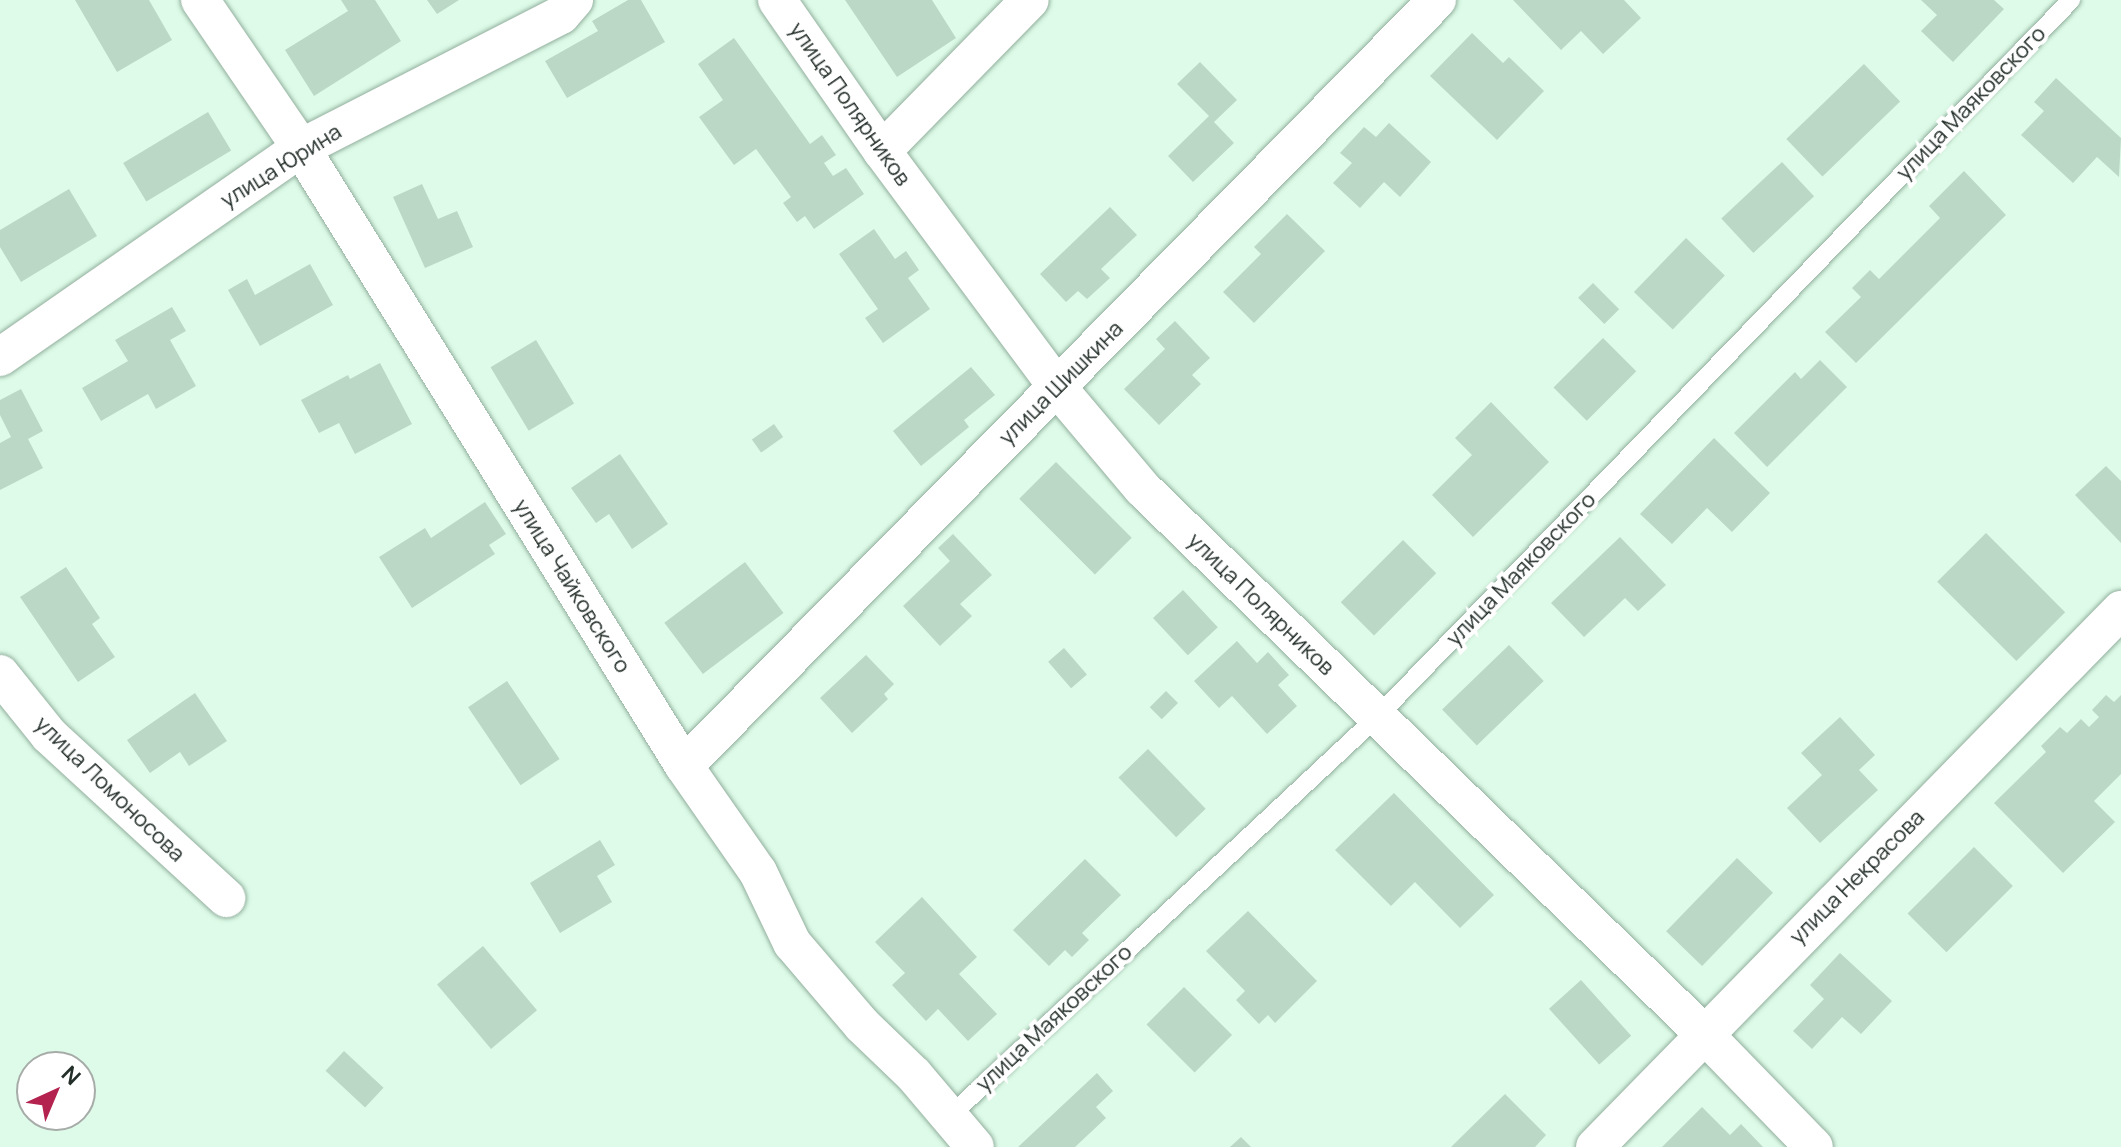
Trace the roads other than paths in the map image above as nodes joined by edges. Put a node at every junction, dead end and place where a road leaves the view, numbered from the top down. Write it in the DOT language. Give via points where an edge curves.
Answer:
graph roads {
  1 [pos="200,0"];
  2 [pos="574,0"];
  3 [pos="777,0"];
  4 [pos="1030,0"];
  5 [pos="1437,0"];
  6 [pos="2071,0"];
  7 [pos="301,148"];
  8 [pos="882,151"];
  9 [pos="0,357"];
  10 [pos="1057,387"];
  11 [pos="2121,610"];
  12 [pos="0,674"];
  13 [pos="1377,717"];
  14 [pos="684,766"];
  15 [pos="226,898"];
  16 [pos="1703,1033"];
  17 [pos="950,1116"];
  18 [pos="975,1147"];
  19 [pos="1595,1147"];
  20 [pos="1814,1147"];
  1 -- 7 [label="street, улица Чайковского"];
  2 -- 7 [label="street, улица Юрина" via="561,15"];
  3 -- 8 [label="street, улица Полярников"];
  4 -- 8 [label="street"];
  5 -- 10 [label="street, улица Шишкина"];
  6 -- 13 [label="lane, улица Маяковского"];
  7 -- 9 [label="street, улица Юрина"];
  7 -- 14 [label="street, улица Чайковского"];
  8 -- 10 [label="street, улица Полярников"];
  10 -- 13 [label="street, улица Полярников" via="1143,489"];
  10 -- 14 [label="street, улица Шишкина"];
  11 -- 16 [label="street, улица Некрасова"];
  12 -- 15 [label="street, улица Ломоносова" via="49,735"];
  13 -- 16 [label="street, улица Полярников"];
  13 -- 17 [label="lane, улица Маяковского"];
  14 -- 17 [label="street, улица Чайковского" via="758,872 792,943"];
  16 -- 19 [label="street, улица Некрасова"];
  16 -- 20 [label="street, улица Полярников"];
  17 -- 18 [label="street, улица Чайковского"];
}
